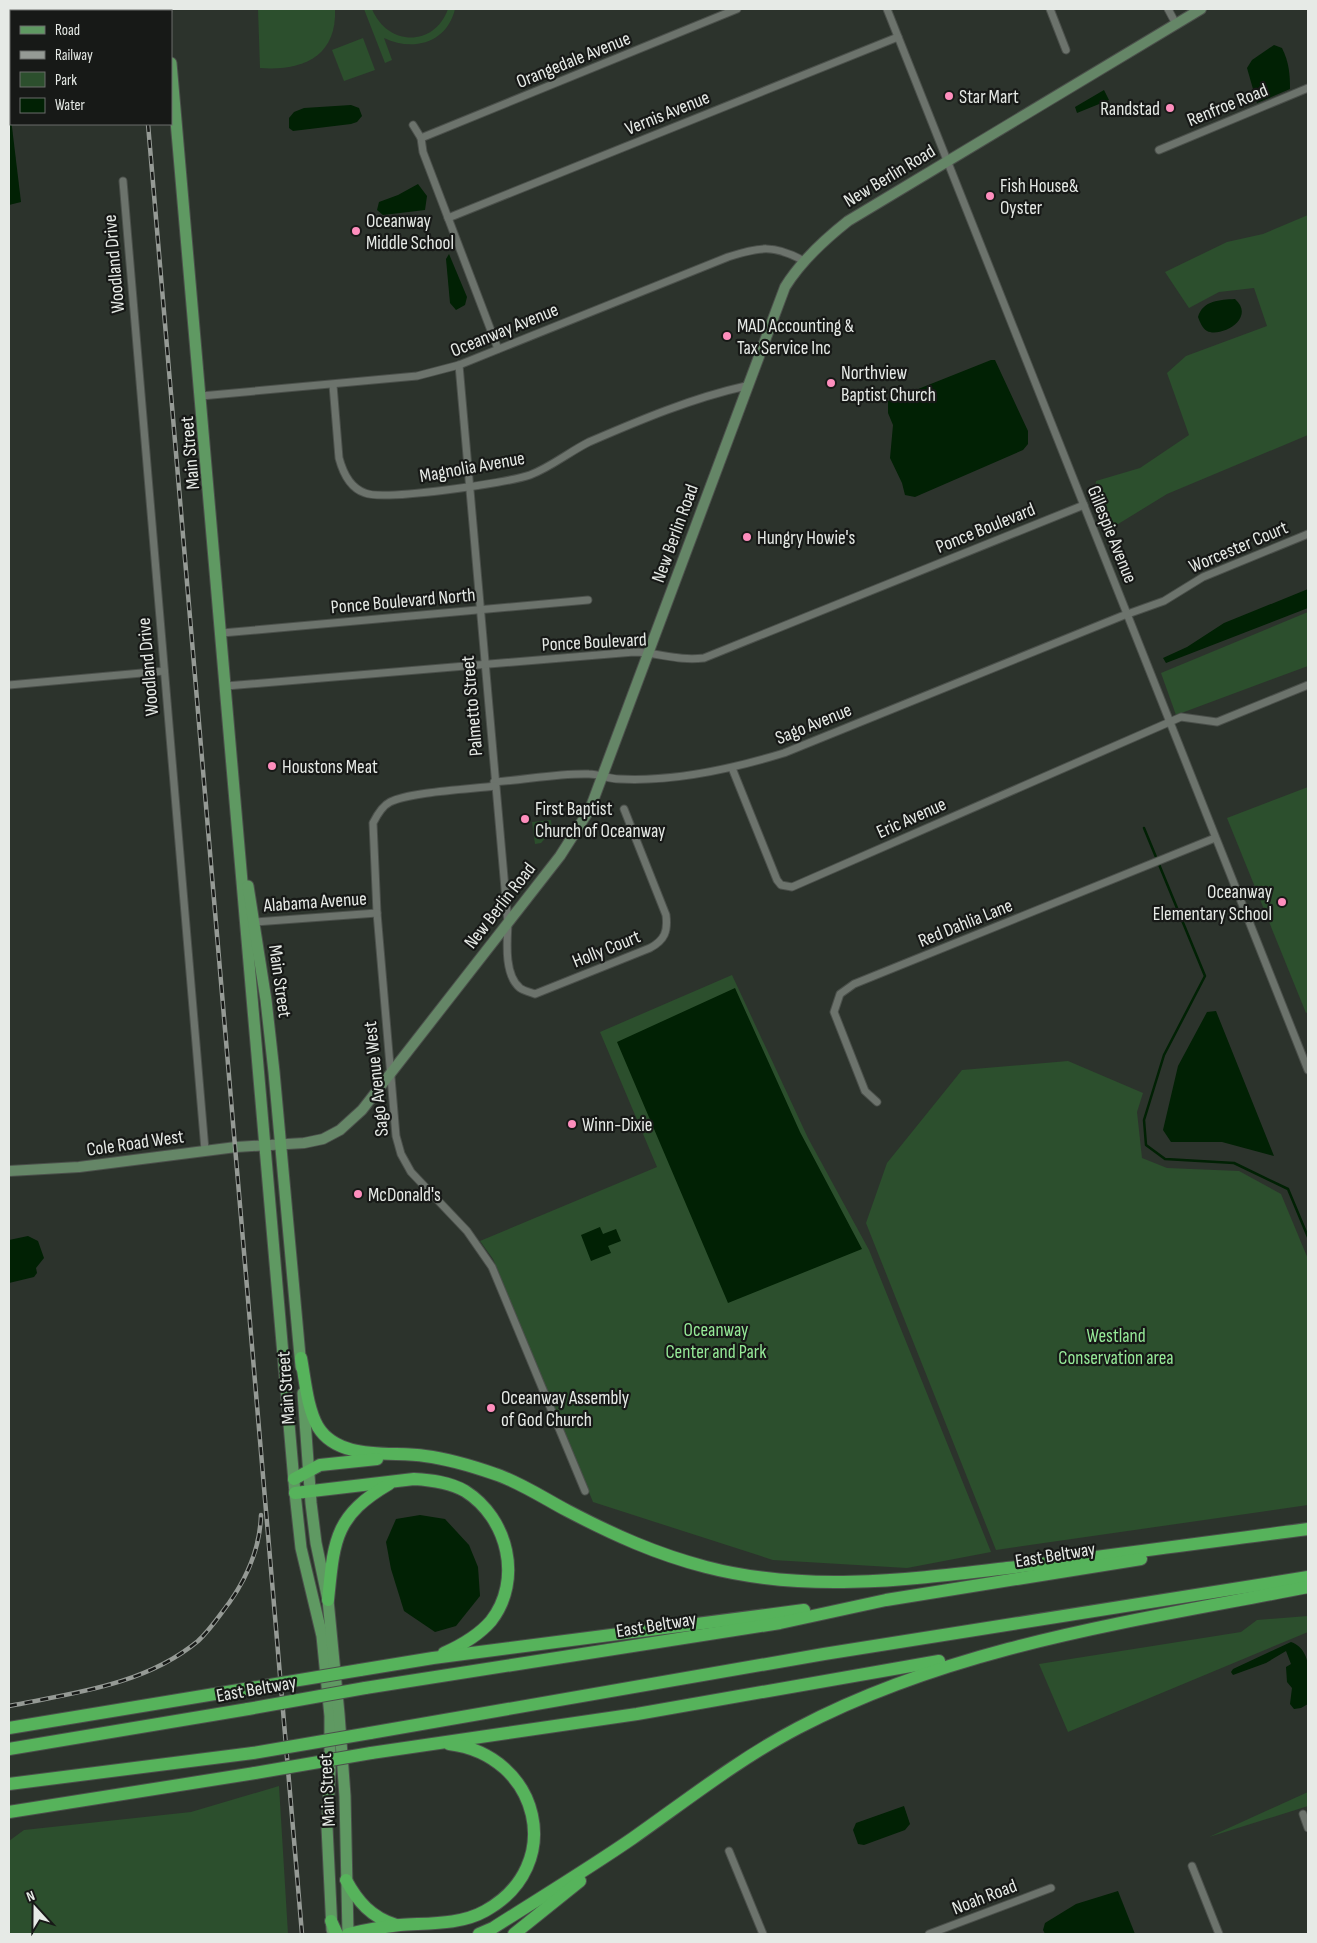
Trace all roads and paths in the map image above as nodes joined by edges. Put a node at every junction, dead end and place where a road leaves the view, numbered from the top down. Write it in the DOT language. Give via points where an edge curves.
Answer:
graph roads {
  1 [pos="737,9"];
  2 [pos="887,9"];
  3 [pos="1050,9"];
  4 [pos="1168,9"];
  5 [pos="1201,9"];
  6 [pos="1176,24"];
  7 [pos="898,37"];
  8 [pos="1066,50"];
  9 [pos="172,74"];
  10 [pos="1308,88"];
  11 [pos="413,125"];
  12 [pos="420,138"];
  13 [pos="1159,150"];
  14 [pos="947,161"];
  15 [pos="123,181"];
  16 [pos="448,218"];
  17 [pos="804,261"];
  18 [pos="498,349"];
  19 [pos="459,365"];
  20 [pos="333,385"];
  21 [pos="746,386"];
  22 [pos="201,396"];
  23 [pos="469,486"];
  24 [pos="1084,505"];
  25 [pos="1308,534"];
  26 [pos="588,600"];
  27 [pos="480,610"];
  28 [pos="1127,614"];
  29 [pos="222,633"];
  30 [pos="649,653"];
  31 [pos="484,664"];
  32 [pos="164,671"];
  33 [pos="1308,684"];
  34 [pos="9,685"];
  35 [pos="226,686"];
  36 [pos="1170,721"];
  37 [pos="732,768"];
  38 [pos="604,776"];
  39 [pos="494,784"];
  40 [pos="624,810"];
  41 [pos="373,823"];
  42 [pos="1215,838"];
  43 [pos="240,840"];
  44 [pos="377,913"];
  45 [pos="255,922"];
  46 [pos="508,924"];
  47 [pos="570,980"];
  48 [pos="392,1070"];
  49 [pos="1308,1070"];
  50 [pos="877,1102"];
  51 [pos="280,1145"];
  52 [pos="265,1146"];
  53 [pos="205,1150"];
  54 [pos="9,1171"];
  55 [pos="301,1358"];
  56 [pos="427,1456"];
  57 [pos="308,1472"];
  58 [pos="294,1479"];
  59 [pos="392,1482"];
  60 [pos="310,1491"];
  61 [pos="585,1491"];
  62 [pos="295,1493"];
  63 [pos="1308,1530"];
  64 [pos="1308,1577"];
  65 [pos="1308,1587"];
  66 [pos="328,1600"];
  67 [pos="886,1600"];
  68 [pos="1040,1641"];
  69 [pos="433,1658"];
  70 [pos="9,1728"];
  71 [pos="434,1743"];
  72 [pos="9,1749"];
  73 [pos="9,1784"];
  74 [pos="9,1812"];
  75 [pos="1303,1814"];
  76 [pos="1308,1828"];
  77 [pos="631,1839"];
  78 [pos="729,1851"];
  79 [pos="1192,1866"];
  80 [pos="346,1880"];
  81 [pos="1050,1888"];
  82 [pos="331,1921"];
  83 [pos="399,1925"];
  84 [pos="332,1934"];
  85 [pos="337,1934"];
  86 [pos="348,1934"];
  87 [pos="479,1934"];
  88 [pos="514,1934"];
  89 [pos="762,1934"];
  90 [pos="929,1934"];
  91 [pos="1219,1934"];
  1 -- 12 [label="street, Orangedale Avenue"];
  2 -- 7 [label="street, Gillespie Avenue"];
  3 -- 8 [label="street"];
  4 -- 6 [label="street"];
  5 -- 6 [label="street, New Berlin Road"];
  6 -- 14 [label="street, New Berlin Road"];
  7 -- 14 [label="street, Gillespie Avenue"];
  7 -- 16 [label="street, Vernis Avenue"];
  9 -- 22 [label="main road, Main Street"];
  10 -- 13 [label="street, Renfroe Road"];
  11 -- 12 [label="street"];
  12 -- 16 [label="street" via="422,152"];
  14 -- 17 [label="street, New Berlin Road" via="848,221"];
  14 -- 24 [label="street, Gillespie Avenue"];
  15 -- 32 [label="street, Woodland Drive"];
  16 -- 18 [label="street"];
  17 -- 18 [label="street, Oceanway Avenue" via="778,249 758,248"];
  17 -- 21 [label="street, New Berlin Road" via="785,287"];
  18 -- 19 [label="street, Oceanway Avenue"];
  19 -- 20 [label="street, Oceanway Avenue" via="417,376"];
  19 -- 23 [label="street, Palmetto Street"];
  20 -- 22 [label="street, Oceanway Avenue"];
  20 -- 23 [label="street, Magnolia Avenue" via="339,458 346,477 358,490 384,496"];
  21 -- 23 [label="street, Magnolia Avenue" via="710,394 596,440 529,476"];
  21 -- 30 [label="street, New Berlin Road"];
  22 -- 29 [label="main road, Main Street"];
  23 -- 27 [label="street, Palmetto Street"];
  24 -- 28 [label="street, Gillespie Avenue"];
  24 -- 30 [label="street, Ponce Boulevard" via="704,658 678,660"];
  25 -- 28 [label="street, Worcester Court" via="1203,577 1164,602"];
  26 -- 27 [label="street, Ponce Boulevard North"];
  27 -- 29 [label="street, Ponce Boulevard North"];
  27 -- 31 [label="street, Palmetto Street"];
  28 -- 36 [label="street, Gillespie Avenue"];
  28 -- 37 [label="street, Sago Avenue" via="784,753"];
  29 -- 35 [label="main road, Main Street"];
  30 -- 31 [label="street, Ponce Boulevard"];
  30 -- 38 [label="street, New Berlin Road"];
  31 -- 35 [label="street, Ponce Boulevard"];
  31 -- 39 [label="street, Palmetto Street"];
  32 -- 34 [label="street"];
  32 -- 53 [label="street, Woodland Drive"];
  33 -- 36 [label="street, Eric Avenue" via="1217,722 1181,717"];
  35 -- 43 [label="main road, Main Street"];
  36 -- 37 [label="street, Eric Avenue" via="792,887 781,885 777,880"];
  36 -- 42 [label="street, Gillespie Avenue"];
  37 -- 38 [label="street, Sago Avenue" via="670,777 618,780"];
  38 -- 39 [label="street, Sago Avenue" via="590,774"];
  38 -- 46 [label="street, New Berlin Road" via="577,830"];
  39 -- 41 [label="street, Sago Avenue" via="389,802"];
  39 -- 46 [label="street, Palmetto Street"];
  40 -- 47 [label="street, Holly Court" via="666,915 667,928 658,944"];
  41 -- 44 [label="street, Sago Avenue West"];
  42 -- 49 [label="street, Gillespie Avenue"];
  42 -- 50 [label="street, Red Dahlia Lane" via="854,984 840,994 834,1012 865,1091"];
  43 -- 45 [label="main road, Main Street"];
  43 -- 52 [label="main road, Main Street" via="244,922"];
  44 -- 45 [label="street, Alabama Avenue"];
  44 -- 48 [label="street, Sago Avenue West"];
  45 -- 51 [label="main road, Main Street"];
  46 -- 47 [label="street, Palmetto Street" via="510,968 520,989 535,994"];
  46 -- 48 [label="street, New Berlin Road"];
  48 -- 51 [label="street, New Berlin Road" via="362,1110 340,1130 322,1139"];
  48 -- 61 [label="street, Sago Avenue West" via="396,1136 401,1154 411,1172 467,1231 492,1267"];
  51 -- 52 [label="street, New Berlin Road"];
  51 -- 55 [label="main road, Main Street"];
  52 -- 53 [label="street, Cole Road West"];
  52 -- 58 [label="main road, Main Street"];
  53 -- 54 [label="street, Cole Road West" via="107,1165"];
  55 -- 56 [label="highway" via="318,1427 334,1443 364,1453"];
  55 -- 57 [label="main road, Main Street"];
  56 -- 57 [label="highway" via="320,1465"];
  56 -- 63 [label="highway" via="499,1475 641,1547 707,1568 787,1581 858,1583 930,1577"];
  57 -- 58 [label="highway"];
  57 -- 60 [label="main road, Main Street"];
  58 -- 62 [label="main road, Main Street"];
  59 -- 60 [label="highway"];
  59 -- 66 [label="highway" via="355,1507 339,1532 334,1547"];
  59 -- 69 [label="highway" via="429,1480 464,1491 488,1511 506,1547 509,1572 504,1598 492,1620 464,1644"];
  60 -- 62 [label="highway"];
  60 -- 66 [label="main road, Main Street" via="316,1543"];
  62 -- 82 [label="main road, Main Street" via="301,1548 322,1636 330,1716 327,1828"];
  63 -- 67 [label="highway, East Beltway"];
  64 -- 73 [label="highway, bridge" via="824,1654 253,1753"];
  65 -- 68 [label="highway"];
  66 -- 80 [label="main road, Main Street" via="345,1796"];
  67 -- 69 [label="highway"];
  67 -- 72 [label="highway, East Beltway, bridge" via="780,1623 365,1688"];
  68 -- 71 [label="highway" via="846,1679 646,1713"];
  68 -- 77 [label="highway" via="918,1675 823,1716 741,1761"];
  69 -- 70 [label="highway, bridge"];
  71 -- 74 [label="highway, bridge"];
  71 -- 83 [label="highway" via="475,1749 508,1770 530,1805 534,1825 533,1846 526,1870 517,1884 485,1911 450,1921"];
  75 -- 76 [label="street"];
  77 -- 87 [label="highway"];
  77 -- 88 [label="highway"];
  78 -- 89 [label="street"];
  79 -- 91 [label="street"];
  80 -- 83 [label="highway" via="363,1907 386,1922"];
  80 -- 86 [label="main road, Main Street"];
  81 -- 90 [label="street, Noah Road"];
  82 -- 84 [label="main road, Main Street"];
  82 -- 85 [label="highway"];
  83 -- 86 [label="highway"];
}
